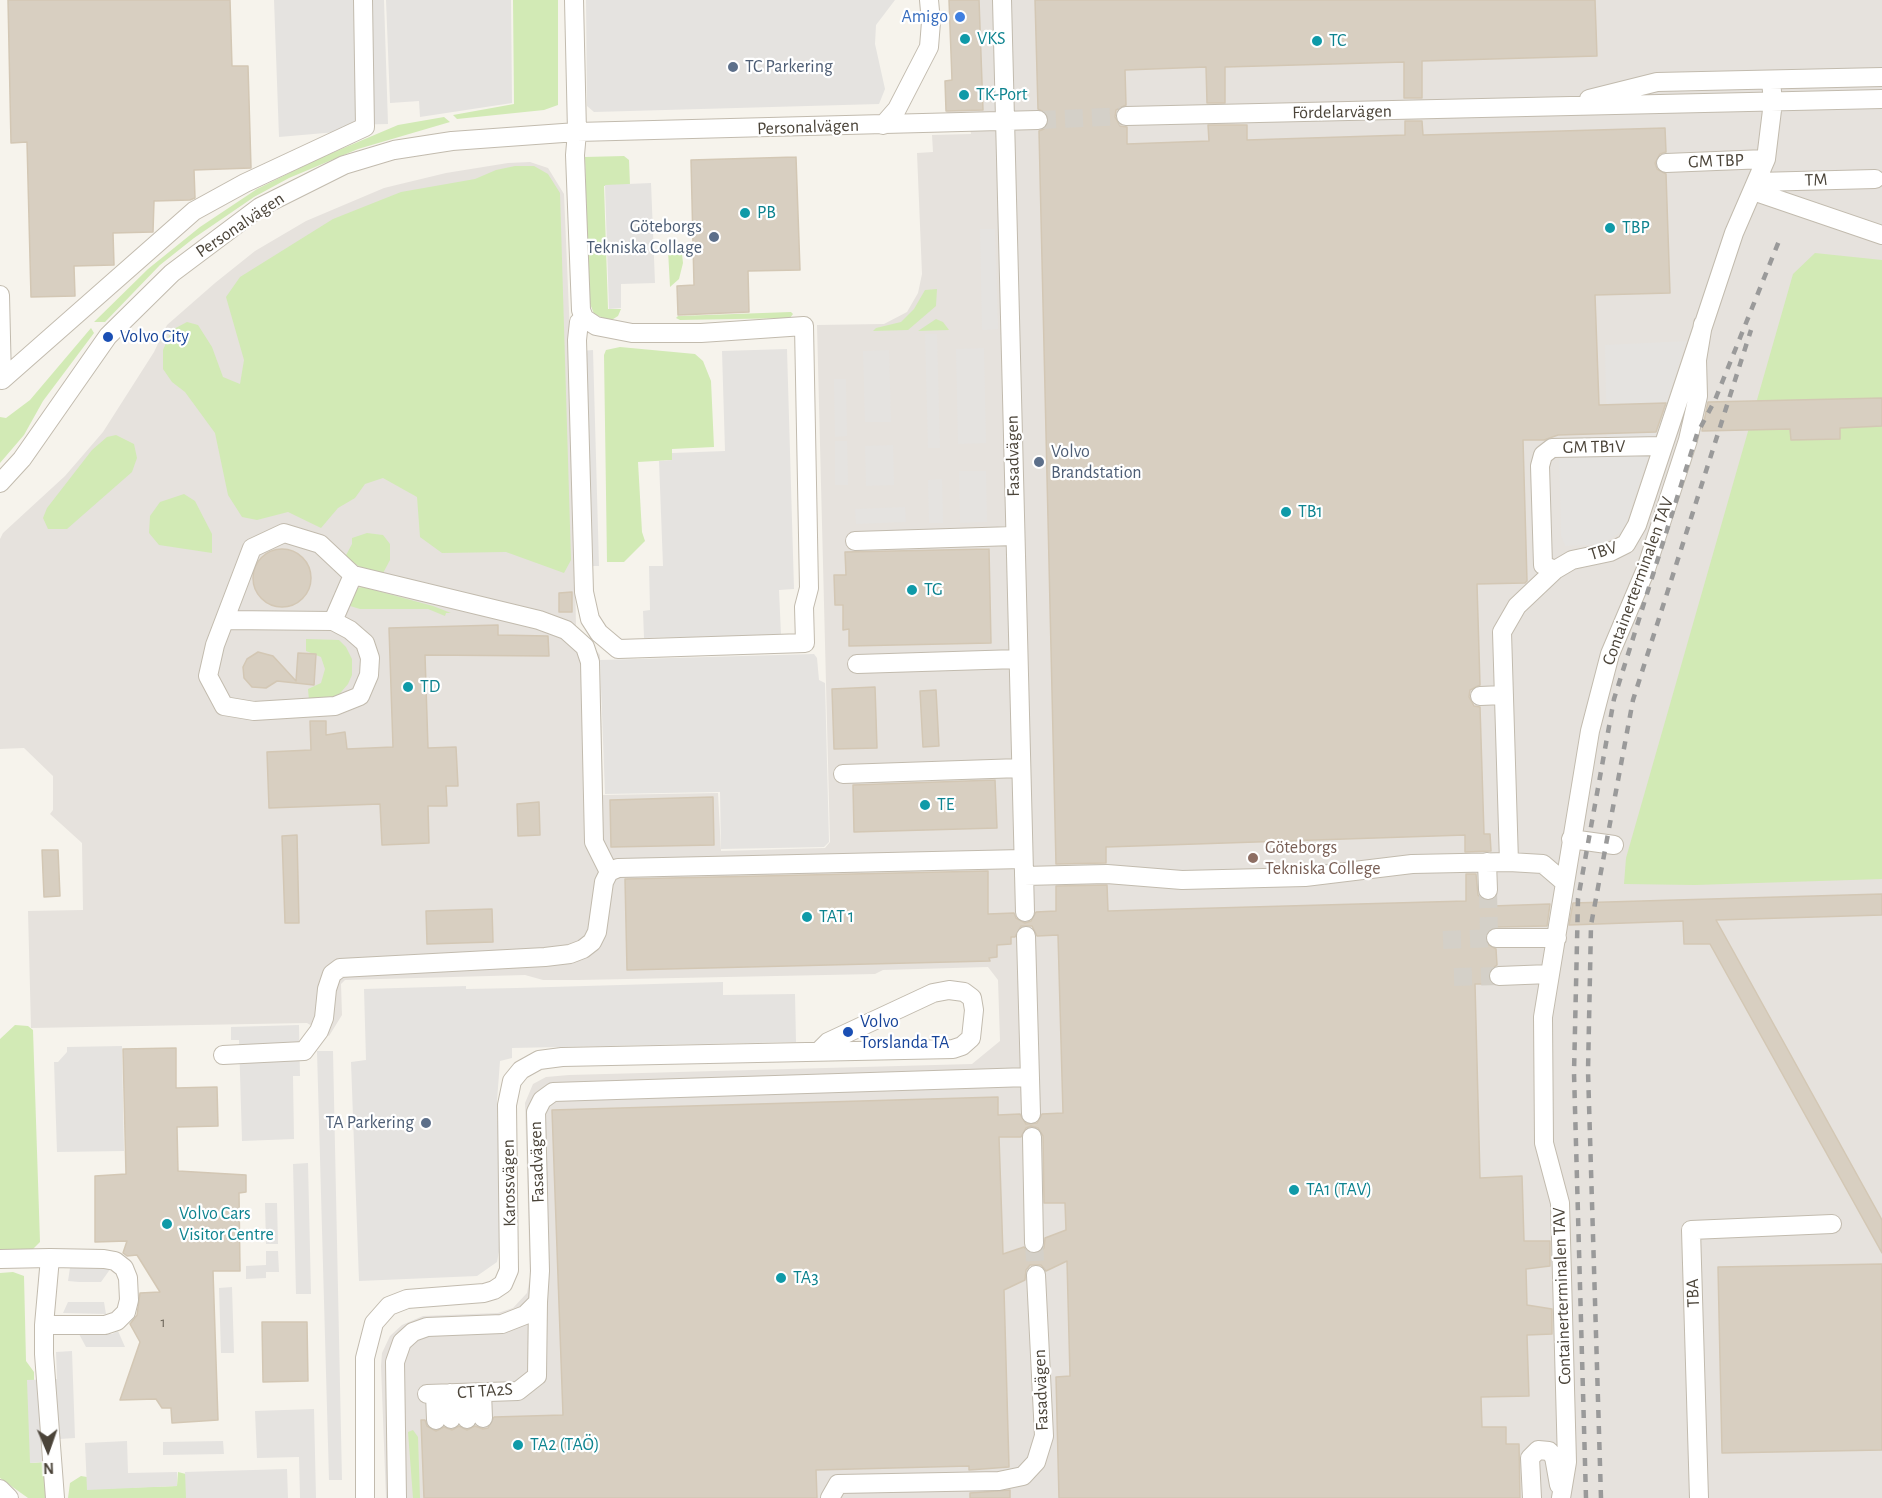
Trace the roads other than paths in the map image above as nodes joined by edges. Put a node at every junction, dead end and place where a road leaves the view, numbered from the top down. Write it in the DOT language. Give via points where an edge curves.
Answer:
graph roads {
  1 [pos="363,0"];
  2 [pos="574,0"];
  3 [pos="929,0"];
  4 [pos="1002,0"];
  5 [pos="1882,78"];
  6 [pos="1771,81"];
  7 [pos="1882,99"];
  8 [pos="1773,102"];
  9 [pos="1558,107"];
  10 [pos="1126,116"];
  11 [pos="1038,120"];
  12 [pos="1006,121"];
  13 [pos="883,124"];
  14 [pos="577,132"];
  15 [pos="1766,159"];
  16 [pos="1666,163"];
  17 [pos="1875,178"];
  18 [pos="1755,186"];
  19 [pos="1882,235"];
  20 [pos="0,295"];
  21 [pos="584,318"];
  22 [pos="1703,324"];
  23 [pos="1663,446"];
  24 [pos="0,483"];
  25 [pos="1014,536"];
  26 [pos="855,542"];
  27 [pos="1555,570"];
  28 [pos="353,575"];
  29 [pos="225,620"];
  30 [pos="333,621"];
  31 [pos="1018,659"];
  32 [pos="857,664"];
  33 [pos="1504,695"];
  34 [pos="1480,696"];
  35 [pos="1021,768"];
  36 [pos="843,774"];
  37 [pos="1571,838"];
  38 [pos="1614,845"];
  39 [pos="1487,862"];
  40 [pos="1509,862"];
  41 [pos="1024,868"];
  42 [pos="609,872"];
  43 [pos="1564,882"];
  44 [pos="1488,890"];
  45 [pos="1025,912"];
  46 [pos="1026,936"];
  47 [pos="1496,938"];
  48 [pos="1557,938"];
  49 [pos="1550,974"];
  50 [pos="1499,976"];
  51 [pos="820,1050"];
  52 [pos="223,1055"];
  53 [pos="1029,1077"];
  54 [pos="1031,1114"];
  55 [pos="1032,1137"];
  56 [pos="1832,1224"];
  57 [pos="1034,1243"];
  58 [pos="50,1258"];
  59 [pos="0,1260"];
  60 [pos="1036,1275"];
  61 [pos="538,1302"];
  62 [pos="44,1325"];
  63 [pos="452,1393"];
  64 [pos="0,1489"];
  65 [pos="890,1491"];
  66 [pos="1561,1497"];
  67 [pos="9,1498"];
  68 [pos="56,1498"];
  69 [pos="365,1498"];
  70 [pos="398,1498"];
  71 [pos="830,1498"];
  72 [pos="1532,1498"];
  73 [pos="1699,1498"];
  1 -- 20 [label="street" via="365,127 195,211 2,380"];
  2 -- 14 [label="street"];
  3 -- 13 [label="street" via="929,47 897,109"];
  4 -- 12 [label="street, Fasadvägen"];
  5 -- 6 [label="street, Fördelarvägen"];
  6 -- 8 [label="street, TBV"];
  6 -- 9 [label="street, Fördelarvägen" via="1657,82"];
  7 -- 8 [label="street, Fördelarvägen"];
  8 -- 9 [label="street, Fördelarvägen"];
  8 -- 15 [label="street, TBV"];
  9 -- 10 [label="street, Fördelarvägen"];
  11 -- 12 [label="street, Personalvägen"];
  12 -- 13 [label="street, Personalvägen"];
  12 -- 25 [label="street, Fasadvägen"];
  13 -- 14 [label="street, Personalvägen"];
  14 -- 21 [label="street"];
  14 -- 24 [label="street, Personalvägen" via="453,141 394,150 344,165 260,207 172,273 108,336 22,459"];
  15 -- 16 [label="street, GM TBP"];
  15 -- 18 [label="street, TBV"];
  17 -- 18 [label="street, TM"];
  18 -- 19 [label="street"];
  18 -- 22 [label="street, TBV" via="1734,233"];
  21 -- 21 [label="street" via="579,322 577,340 584,592 590,619 599,633 618,649 805,643 804,608 809,588 804,326 632,333 596,326"];
  22 -- 23 [label="street, TBV"];
  22 -- 37 [label="street, Containerterminalen TAV" via="1696,360 1698,396 1688,440 1646,569 1610,654 1590,731"];
  23 -- 27 [label="street, TBV" via="1648,497 1626,544 1610,552 1572,560"];
  23 -- 27 [label="street, GM TB1V" via="1552,448 1543,455 1537,530 1543,565"];
  25 -- 26 [label="street"];
  25 -- 31 [label="street, Fasadvägen"];
  27 -- 33 [label="street, TBV" via="1517,606 1502,632"];
  28 -- 29 [label="street" via="320,544 284,533 252,548"];
  28 -- 30 [label="street"];
  28 -- 42 [label="street" via="539,620 578,638 590,662 594,842"];
  29 -- 30 [label="street"];
  29 -- 30 [label="street" via="208,676 224,706 254,711 335,706 360,696 369,675 370,658 364,643"];
  31 -- 32 [label="street"];
  31 -- 35 [label="street, Fasadvägen"];
  33 -- 34 [label="street"];
  33 -- 40 [label="street, TBV"];
  35 -- 36 [label="street"];
  35 -- 41 [label="street, Fasadvägen"];
  37 -- 38 [label="street"];
  37 -- 43 [label="street, Containerterminalen TAV"];
  39 -- 40 [label="street"];
  39 -- 41 [label="street" via="1412,864 1294,877 1182,880"];
  39 -- 44 [label="street"];
  40 -- 43 [label="street" via="1543,864"];
  41 -- 42 [label="street" via="631,868"];
  41 -- 45 [label="street, Fasadvägen"];
  42 -- 52 [label="street" via="597,932 583,949 544,957 340,968 332,974 327,989 319,1031 304,1051"];
  43 -- 48 [label="street, Containerterminalen TAV"];
  46 -- 53 [label="street"];
  47 -- 48 [label="street"];
  48 -- 49 [label="street, Containerterminalen TAV"];
  49 -- 50 [label="street"];
  49 -- 66 [label="street, Containerterminalen TAV" via="1544,1017 1544,1143 1560,1203 1568,1462"];
  51 -- 51 [label="street, Karossvägen" via="963,1046 973,1031 972,998 949,990 933,993 828,1042"];
  51 -- 69 [label="street, Karossvägen" via="562,1057 539,1060 521,1070 512,1081 507,1105 509,1270 503,1284 494,1290 407,1299 389,1306 374,1323 365,1358"];
  53 -- 54 [label="street"];
  53 -- 61 [label="street, Fasadvägen" via="553,1092 542,1100 536,1112"];
  55 -- 57 [label="street"];
  56 -- 73 [label="street, TBA" via="1691,1230"];
  58 -- 59 [label="street"];
  58 -- 62 [label="street"];
  58 -- 62 [label="street" via="115,1261 128,1278 129,1300 126,1312 105,1325"];
  60 -- 65 [label="street, Fasadvägen" via="1044,1436 1036,1462 1023,1476 999,1481"];
  61 -- 63 [label="street, CT TA2S" via="537,1376 518,1391"];
  61 -- 70 [label="street" via="525,1315 502,1324 427,1327 402,1342 395,1362"];
  62 -- 68 [label="street"];
  63 -- 63 [label="street" via="459,1419"];
  64 -- 67 [label="street"];
  65 -- 71 [label="street, Fasadvägen" via="838,1484"];
  66 -- 72 [label="street" via="1554,1457 1548,1451 1538,1450 1530,1458"];
}
